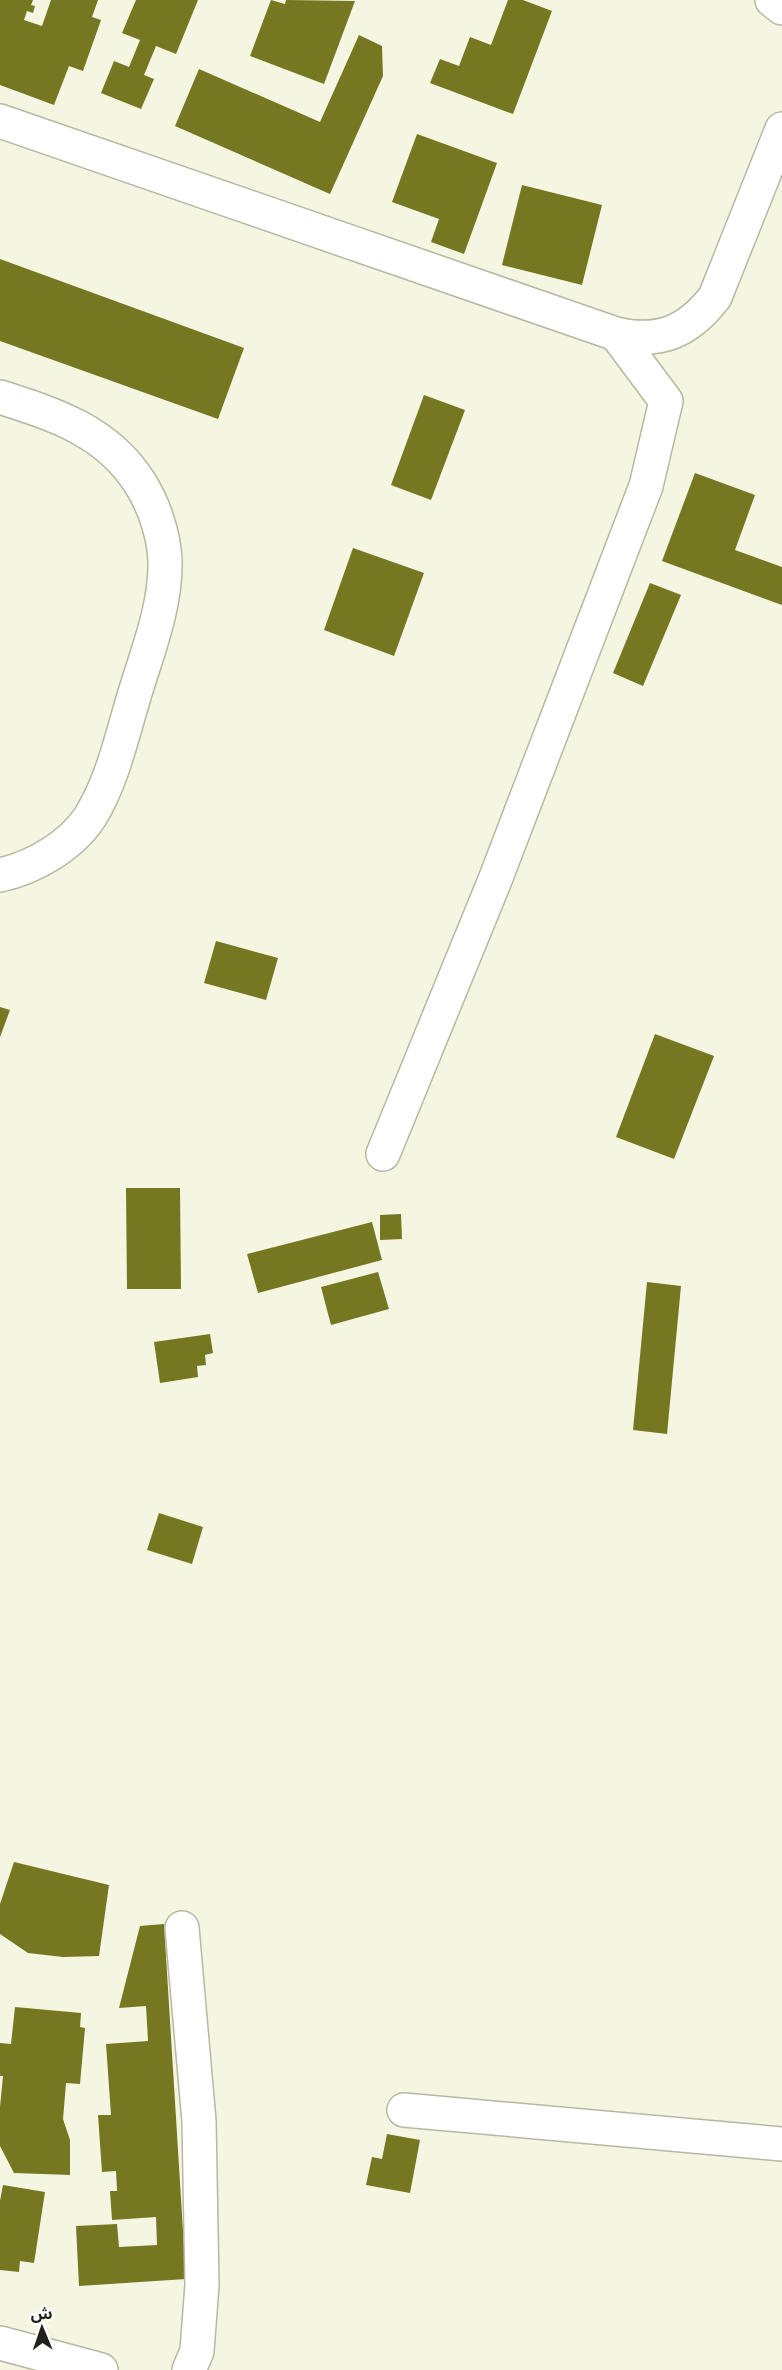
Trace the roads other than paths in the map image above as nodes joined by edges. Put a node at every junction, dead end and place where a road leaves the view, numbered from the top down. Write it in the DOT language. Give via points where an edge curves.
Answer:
graph roads {
  1 [pos="772,0"];
  2 [pos="782,8"];
  3 [pos="0,121"];
  4 [pos="782,129"];
  5 [pos="616,334"];
  6 [pos="0,397"];
  7 [pos="0,875"];
  8 [pos="383,1154"];
  9 [pos="182,1928"];
  10 [pos="404,2110"];
  11 [pos="782,2144"];
  12 [pos="0,2343"];
  13 [pos="101,2370"];
  14 [pos="189,2370"];
  1 -- 2 [label="street"];
  3 -- 5 [label="street"];
  4 -- 5 [label="street" via="715,297 703,312 663,335 634,338"];
  5 -- 8 [label="street" via="666,401 646,486 495,880"];
  6 -- 7 [label="street" via="83,428 115,452 140,484 157,520 165,559 160,611 109,780 89,819 58,850 19,871"];
  9 -- 14 [label="street" via="199,2121 201,2261 197,2351"];
  10 -- 11 [label="street"];
  12 -- 13 [label="street"];
}
